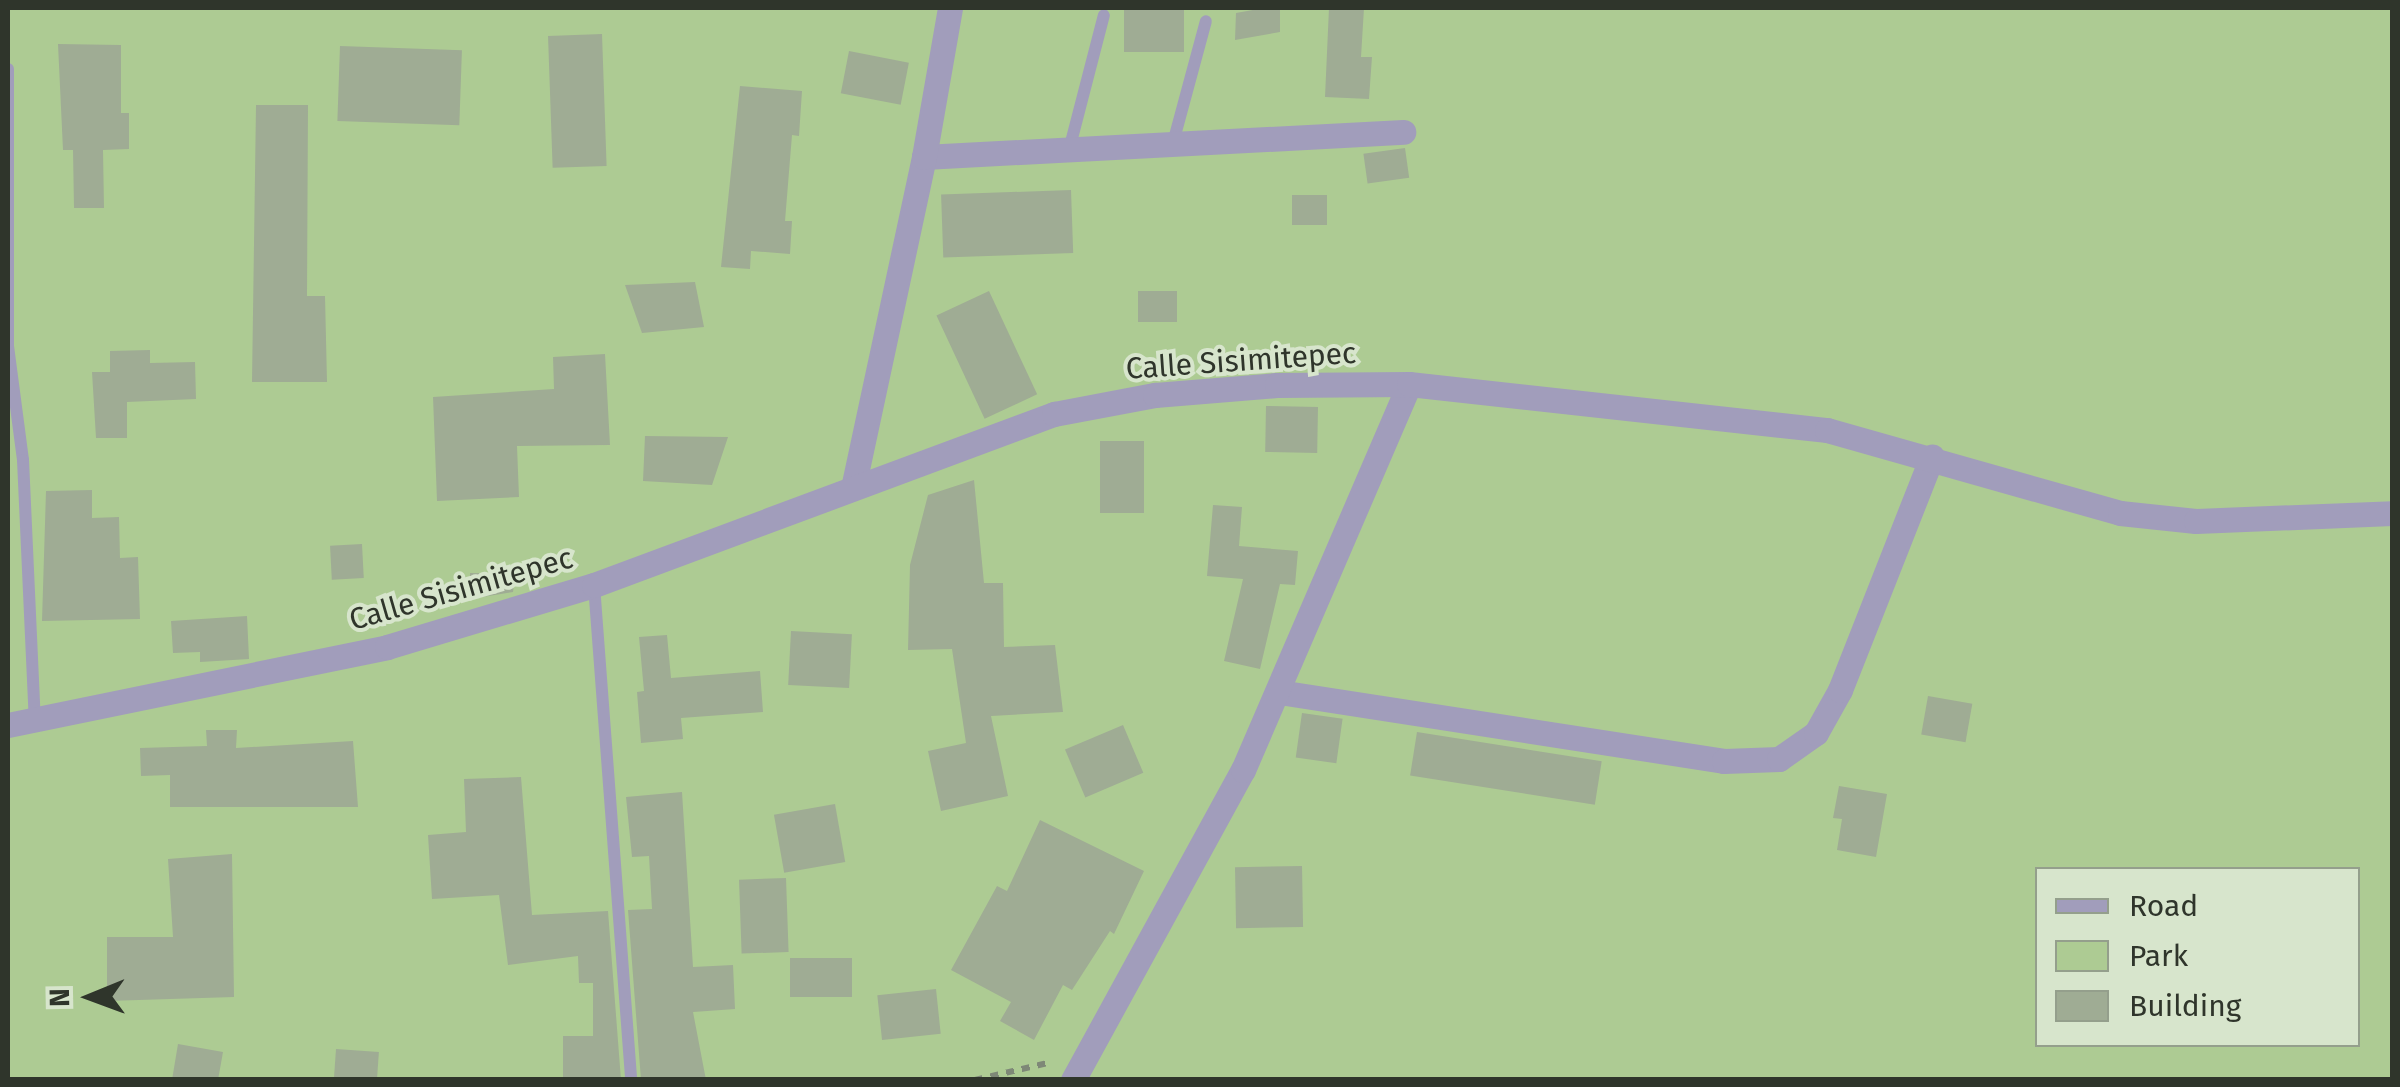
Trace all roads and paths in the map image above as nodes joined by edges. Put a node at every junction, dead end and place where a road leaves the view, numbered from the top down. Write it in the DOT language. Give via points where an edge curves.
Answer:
graph roads {
  1 [pos="950,8"];
  2 [pos="1104,15"];
  3 [pos="1206,21"];
  4 [pos="8,69"];
  5 [pos="1403,132"];
  6 [pos="1172,143"];
  7 [pos="1068,152"];
  8 [pos="924,157"];
  9 [pos="1409,384"];
  10 [pos="1932,457"];
  11 [pos="854,488"];
  12 [pos="2392,513"];
  13 [pos="594,585"];
  14 [pos="1279,692"];
  15 [pos="35,720"];
  16 [pos="8,725"];
  17 [pos="1087,1054"];
  18 [pos="631,1080"];
  19 [pos="975,1080"];
  20 [pos="1073,1080"];
  1 -- 8 [label="street"];
  2 -- 7 [label="lane"];
  3 -- 6 [label="lane"];
  4 -- 15 [label="lane" via="8,346 24,460"];
  5 -- 6 [label="street"];
  6 -- 7 [label="street"];
  7 -- 8 [label="street"];
  8 -- 11 [label="street"];
  9 -- 10 [label="street, Calle Sisimitepec" via="1738,417 1827,430"];
  9 -- 11 [label="street, Calle Sisimitepec" via="1277,385 1138,398 1054,414"];
  9 -- 14 [label="street"];
  10 -- 12 [label="street, Calle Sisimitepec" via="2120,513 2196,522"];
  10 -- 14 [label="street" via="1840,690 1816,734 1779,758 1724,761"];
  11 -- 13 [label="street, Calle Sisimitepec"];
  13 -- 15 [label="street, Calle Sisimitepec" via="388,647"];
  13 -- 18 [label="lane"];
  14 -- 17 [label="street"];
  15 -- 16 [label="street, Calle Sisimitepec"];
  17 -- 19 [label="path"];
  17 -- 20 [label="street"];
}
